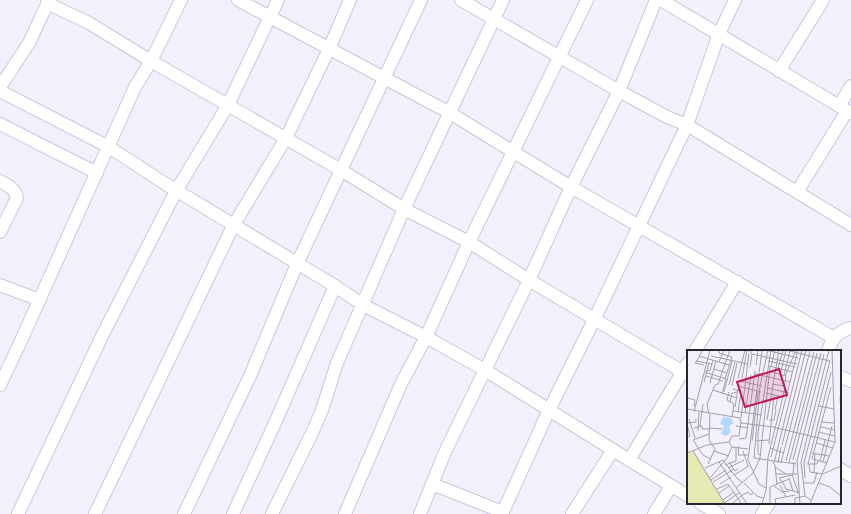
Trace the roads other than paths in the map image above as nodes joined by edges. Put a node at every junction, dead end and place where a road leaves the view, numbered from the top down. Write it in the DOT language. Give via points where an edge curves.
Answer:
graph roads {
  1 [pos="181,0"];
  2 [pos="238,0"];
  3 [pos="278,0"];
  4 [pos="350,0"];
  5 [pos="421,0"];
  6 [pos="461,0"];
  7 [pos="502,0"];
  8 [pos="587,0"];
  9 [pos="656,0"];
  10 [pos="661,0"];
  11 [pos="734,0"];
  12 [pos="823,0"];
  13 [pos="48,1"];
  14 [pos="270,17"];
  15 [pos="493,19"];
  16 [pos="719,34"];
  17 [pos="329,48"];
  18 [pos="560,56"];
  19 [pos="151,61"];
  20 [pos="779,71"];
  21 [pos="384,77"];
  22 [pos="0,86"];
  23 [pos="851,86"];
  24 [pos="0,91"];
  25 [pos="619,91"];
  26 [pos="228,105"];
  27 [pos="846,110"];
  28 [pos="450,113"];
  29 [pos="0,124"];
  30 [pos="687,125"];
  31 [pos="286,138"];
  32 [pos="109,147"];
  33 [pos="513,151"];
  34 [pos="341,170"];
  35 [pos="97,173"];
  36 [pos="0,181"];
  37 [pos="571,187"];
  38 [pos="176,191"];
  39 [pos="797,192"];
  40 [pos="404,209"];
  41 [pos="851,225"];
  42 [pos="233,226"];
  43 [pos="638,226"];
  44 [pos="0,232"];
  45 [pos="469,242"];
  46 [pos="297,264"];
  47 [pos="529,280"];
  48 [pos="737,282"];
  49 [pos="0,285"];
  50 [pos="335,286"];
  51 [pos="40,300"];
  52 [pos="362,305"];
  53 [pos="594,318"];
  54 [pos="851,328"];
  55 [pos="426,337"];
  56 [pos="834,338"];
  57 [pos="696,350"];
  58 [pos="828,350"];
  59 [pos="485,370"];
  60 [pos="686,370"];
  61 [pos="0,385"];
  62 [pos="549,410"];
  63 [pos="613,450"];
  64 [pos="629,460"];
  65 [pos="841,470"];
  66 [pos="851,476"];
  67 [pos="432,484"];
  68 [pos="671,486"];
  69 [pos="687,495"];
  70 [pos="768,504"];
  71 [pos="702,508"];
  72 [pos="502,513"];
  73 [pos="18,514"];
  74 [pos="95,514"];
  75 [pos="184,514"];
  76 [pos="233,514"];
  77 [pos="272,514"];
  78 [pos="345,514"];
  79 [pos="420,514"];
  80 [pos="572,514"];
  81 [pos="654,514"];
  82 [pos="719,514"];
  83 [pos="762,514"];
  1 -- 19 [label="street"];
  2 -- 14 [label="street"];
  3 -- 14 [label="street"];
  4 -- 17 [label="street"];
  5 -- 21 [label="street"];
  6 -- 15 [label="street"];
  7 -- 15 [label="street"];
  8 -- 18 [label="street"];
  9 -- 25 [label="street"];
  10 -- 16 [label="street"];
  11 -- 16 [label="street"];
  12 -- 20 [label="street"];
  13 -- 19 [label="street"];
  13 -- 22 [label="street" via="29,43"];
  14 -- 17 [label="street"];
  14 -- 26 [label="street"];
  15 -- 18 [label="street"];
  15 -- 28 [label="street"];
  16 -- 20 [label="street"];
  16 -- 30 [label="street"];
  17 -- 21 [label="street"];
  17 -- 31 [label="street"];
  18 -- 25 [label="street"];
  18 -- 33 [label="street"];
  19 -- 26 [label="street"];
  19 -- 32 [label="street" via="135,88"];
  20 -- 27 [label="street"];
  21 -- 28 [label="street"];
  21 -- 34 [label="street"];
  23 -- 27 [label="street"];
  24 -- 32 [label="street"];
  25 -- 30 [label="street"];
  25 -- 37 [label="street"];
  26 -- 31 [label="street"];
  26 -- 38 [label="street"];
  27 -- 39 [label="street"];
  28 -- 33 [label="street"];
  28 -- 40 [label="street"];
  29 -- 35 [label="street"];
  30 -- 39 [label="street"];
  30 -- 43 [label="street"];
  31 -- 34 [label="street"];
  31 -- 42 [label="street"];
  32 -- 35 [label="street"];
  32 -- 38 [label="street"];
  33 -- 37 [label="street"];
  33 -- 45 [label="street"];
  34 -- 40 [label="street"];
  34 -- 46 [label="street"];
  35 -- 51 [label="street"];
  36 -- 44 [label="street" via="13,189 17,198"];
  37 -- 43 [label="street"];
  37 -- 47 [label="street"];
  38 -- 42 [label="street"];
  38 -- 73 [label="street" via="102,336"];
  39 -- 41 [label="street"];
  40 -- 45 [label="street"];
  40 -- 52 [label="street"];
  42 -- 46 [label="street"];
  42 -- 74 [label="street"];
  43 -- 48 [label="street"];
  43 -- 53 [label="street"];
  45 -- 47 [label="street"];
  45 -- 55 [label="street"];
  46 -- 50 [label="street"];
  46 -- 75 [label="street" via="250,376"];
  47 -- 53 [label="street"];
  47 -- 59 [label="street"];
  48 -- 56 [label="street"];
  48 -- 57 [label="street"];
  49 -- 51 [label="street"];
  50 -- 52 [label="street"];
  50 -- 76 [label="street"];
  51 -- 61 [label="street"];
  52 -- 55 [label="street"];
  52 -- 77 [label="street" via="337,363 322,410"];
  53 -- 60 [label="street"];
  53 -- 62 [label="street"];
  54 -- 56 [label="street"];
  55 -- 59 [label="street"];
  55 -- 78 [label="street" via="401,384"];
  56 -- 58 [label="street"];
  59 -- 62 [label="street"];
  59 -- 67 [label="street"];
  60 -- 64 [label="street"];
  62 -- 63 [label="street"];
  62 -- 72 [label="street"];
  63 -- 64 [label="street"];
  63 -- 80 [label="street"];
  64 -- 68 [label="street"];
  65 -- 66 [label="street"];
  67 -- 72 [label="street"];
  67 -- 79 [label="street"];
  68 -- 69 [label="street"];
  68 -- 81 [label="street"];
  70 -- 83 [label="street"];
  71 -- 82 [label="street"];
}
